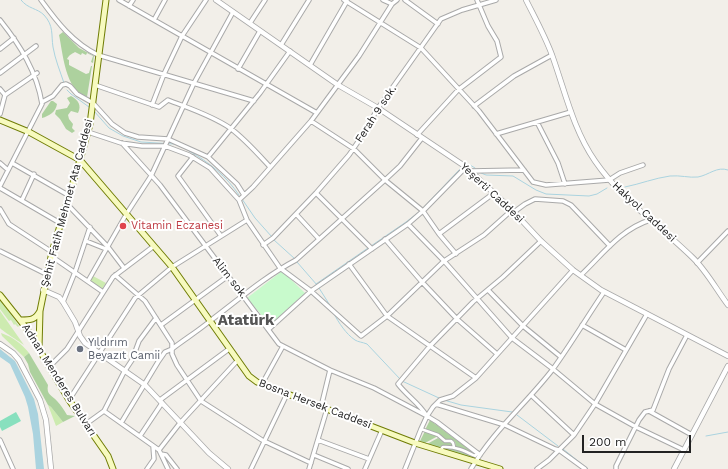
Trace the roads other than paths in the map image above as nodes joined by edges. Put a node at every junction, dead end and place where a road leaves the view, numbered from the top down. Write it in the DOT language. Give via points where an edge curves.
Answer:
graph roads {
  1 [pos="41,0"];
  2 [pos="46,0"];
  3 [pos="106,0"];
  4 [pos="119,0"];
  5 [pos="133,0"];
  6 [pos="165,0"];
  7 [pos="206,0"];
  8 [pos="265,0"];
  9 [pos="309,0"];
  10 [pos="383,0"];
  11 [pos="397,0"];
  12 [pos="405,0"];
  13 [pos="477,0"];
  14 [pos="496,0"];
  15 [pos="526,0"];
  16 [pos="219,1"];
  17 [pos="346,1"];
  18 [pos="44,4"];
  19 [pos="392,4"];
  20 [pos="478,5"];
  21 [pos="130,6"];
  22 [pos="232,12"];
  23 [pos="0,20"];
  24 [pos="154,20"];
  25 [pos="380,22"];
  26 [pos="250,24"];
  27 [pos="438,24"];
  28 [pos="260,31"];
  29 [pos="182,36"];
  30 [pos="14,38"];
  31 [pos="281,45"];
  32 [pos="36,46"];
  33 [pos="421,48"];
  34 [pos="0,49"];
  35 [pos="290,51"];
  36 [pos="210,53"];
  37 [pos="24,54"];
  38 [pos="98,55"];
  39 [pos="552,55"];
  40 [pos="310,65"];
  41 [pos="238,69"];
  42 [pos="0,73"];
  43 [pos="36,74"];
  44 [pos="164,74"];
  45 [pos="194,83"];
  46 [pos="266,84"];
  47 [pos="95,85"];
  48 [pos="338,85"];
  49 [pos="0,89"];
  50 [pos="458,90"];
  51 [pos="5,95"];
  52 [pos="254,101"];
  53 [pos="42,102"];
  54 [pos="93,104"];
  55 [pos="152,105"];
  56 [pos="183,106"];
  57 [pos="474,106"];
  58 [pos="378,108"];
  59 [pos="570,112"];
  60 [pos="317,113"];
  61 [pos="0,114"];
  62 [pos="0,120"];
  63 [pos="311,121"];
  64 [pos="537,122"];
  65 [pos="231,129"];
  66 [pos="29,132"];
  67 [pos="88,132"];
  68 [pos="496,134"];
  69 [pos="417,135"];
  70 [pos="422,138"];
  71 [pos="168,139"];
  72 [pos="121,143"];
  73 [pos="165,146"];
  74 [pos="354,149"];
  75 [pos="193,157"];
  76 [pos="208,157"];
  77 [pos="80,160"];
  78 [pos="0,163"];
  79 [pos="12,163"];
  80 [pos="643,165"];
  81 [pos="270,167"];
  82 [pos="466,167"];
  83 [pos="8,170"];
  84 [pos="524,170"];
  85 [pos="470,172"];
  86 [pos="34,174"];
  87 [pos="151,176"];
  88 [pos="386,180"];
  89 [pos="609,180"];
  90 [pos="564,184"];
  91 [pos="0,187"];
  92 [pos="316,192"];
  93 [pos="494,193"];
  94 [pos="68,195"];
  95 [pos="244,195"];
  96 [pos="22,200"];
  97 [pos="239,200"];
  98 [pos="66,203"];
  99 [pos="0,209"];
  100 [pos="423,211"];
  101 [pos="513,211"];
  102 [pos="127,213"];
  103 [pos="296,214"];
  104 [pos="341,219"];
  105 [pos="247,220"];
  106 [pos="650,220"];
  107 [pos="60,223"];
  108 [pos="408,224"];
  109 [pos="90,227"];
  110 [pos="728,231"];
  111 [pos="439,234"];
  112 [pos="221,236"];
  113 [pos="319,239"];
  114 [pos="385,240"];
  115 [pos="86,241"];
  116 [pos="541,241"];
  117 [pos="263,245"];
  118 [pos="154,246"];
  119 [pos="610,246"];
  120 [pos="205,247"];
  121 [pos="107,248"];
  122 [pos="372,249"];
  123 [pos="0,252"];
  124 [pos="51,254"];
  125 [pos="456,254"];
  126 [pos="444,261"];
  127 [pos="698,263"];
  128 [pos="349,264"];
  129 [pos="172,267"];
  130 [pos="124,268"];
  131 [pos="280,268"];
  132 [pos="573,270"];
  133 [pos="75,272"];
  134 [pos="46,274"];
  135 [pos="115,275"];
  136 [pos="581,275"];
  137 [pos="228,276"];
  138 [pos="88,281"];
  139 [pos="422,282"];
  140 [pos="43,290"];
  141 [pos="312,290"];
  142 [pos="488,290"];
  143 [pos="103,292"];
  144 [pos="604,292"];
  145 [pos="139,294"];
  146 [pos="243,294"];
  147 [pos="0,295"];
  148 [pos="477,298"];
  149 [pos="196,300"];
  150 [pos="63,302"];
  151 [pos="728,305"];
  152 [pos="40,311"];
  153 [pos="647,314"];
  154 [pos="386,316"];
  155 [pos="156,318"];
  156 [pos="457,319"];
  157 [pos="21,320"];
  158 [pos="210,321"];
  159 [pos="582,324"];
  160 [pos="161,326"];
  161 [pos="523,326"];
  162 [pos="269,329"];
  163 [pos="78,331"];
  164 [pos="687,335"];
  165 [pos="512,338"];
  166 [pos="0,344"];
  167 [pos="283,346"];
  168 [pos="430,346"];
  169 [pos="172,348"];
  170 [pos="39,349"];
  171 [pos="229,349"];
  172 [pos="626,350"];
  173 [pos="99,354"];
  174 [pos="497,354"];
  175 [pos="728,356"];
  176 [pos="561,357"];
  177 [pos="237,361"];
  178 [pos="728,366"];
  179 [pos="49,367"];
  180 [pos="553,369"];
  181 [pos="330,370"];
  182 [pos="124,372"];
  183 [pos="476,378"];
  184 [pos="187,380"];
  185 [pos="262,384"];
  186 [pos="145,385"];
  187 [pos="287,394"];
  188 [pos="530,395"];
  189 [pos="69,400"];
  190 [pos="161,402"];
  191 [pos="201,402"];
  192 [pos="436,404"];
  193 [pos="595,404"];
  194 [pos="321,407"];
  195 [pos="327,409"];
  196 [pos="104,411"];
  197 [pos="649,411"];
  198 [pos="427,416"];
  199 [pos="121,423"];
  200 [pos="180,423"];
  201 [pos="86,424"];
  202 [pos="505,425"];
  203 [pos="636,427"];
  204 [pos="421,429"];
  205 [pos="382,430"];
  206 [pos="574,435"];
  207 [pos="692,435"];
  208 [pos="140,436"];
  209 [pos="0,440"];
  210 [pos="318,440"];
  211 [pos="264,441"];
  212 [pos="415,443"];
  213 [pos="153,446"];
  214 [pos="454,447"];
  215 [pos="559,450"];
  216 [pos="684,450"];
  217 [pos="440,451"];
  218 [pos="160,452"];
  219 [pos="479,454"];
  220 [pos="314,455"];
  221 [pos="369,459"];
  222 [pos="475,462"];
  223 [pos="311,463"];
  224 [pos="12,469"];
  225 [pos="51,469"];
  226 [pos="113,469"];
  227 [pos="147,469"];
  228 [pos="168,469"];
  229 [pos="177,469"];
  230 [pos="228,469"];
  231 [pos="251,469"];
  232 [pos="309,469"];
  233 [pos="348,469"];
  234 [pos="365,469"];
  235 [pos="405,469"];
  236 [pos="471,469"];
  237 [pos="500,469"];
  238 [pos="537,469"];
  239 [pos="585,469"];
  240 [pos="616,469"];
  241 [pos="674,469"];
  1 -- 18 [label="street"];
  2 -- 18 [label="street"];
  3 -- 38 [label="main road, Şehit Fatih Mehmet Ata Caddesi"];
  4 -- 21 [label="street"];
  5 -- 21 [label="street"];
  6 -- 24 [label="street"];
  7 -- 29 [label="street"];
  8 -- 26 [label="street"];
  9 -- 31 [label="street"];
  10 -- 19 [label="street"];
  11 -- 19 [label="street"];
  12 -- 27 [label="street"];
  13 -- 20 [label="street"];
  14 -- 20 [label="street, Ferah 9 sok."];
  15 -- 39 [label="street, Hakyol Caddesi"];
  16 -- 22 [label="street, Yeşerti Caddesi"];
  17 -- 25 [label="street"];
  17 -- 40 [label="street"];
  18 -- 38 [label="street" via="76,41"];
  19 -- 25 [label="street"];
  20 -- 27 [label="street, Ferah 9 sok." via="441,19"];
  20 -- 50 [label="street" via="497,42 501,57"];
  21 -- 24 [label="street"];
  22 -- 26 [label="street, Yeşerti Caddesi"];
  22 -- 36 [label="street"];
  23 -- 30 [label="street"];
  24 -- 29 [label="street"];
  25 -- 33 [label="street"];
  25 -- 48 [label="street"];
  26 -- 28 [label="street, Yeşerti Caddesi"];
  27 -- 33 [label="street, Ferah 9 sok."];
  28 -- 31 [label="street, Yeşerti Caddesi"];
  28 -- 41 [label="street"];
  29 -- 36 [label="street"];
  29 -- 44 [label="street"];
  30 -- 34 [label="street"];
  30 -- 37 [label="street"];
  31 -- 35 [label="street, Yeşerti Caddesi"];
  32 -- 37 [label="street"];
  33 -- 50 [label="street"];
  33 -- 58 [label="street, Ferah 9 sok."];
  35 -- 40 [label="street, Yeşerti Caddesi"];
  35 -- 46 [label="street"];
  36 -- 41 [label="street"];
  36 -- 45 [label="street"];
  37 -- 42 [label="street"];
  37 -- 43 [label="street"];
  38 -- 44 [label="street"];
  38 -- 47 [label="main road, Şehit Fatih Mehmet Ata Caddesi"];
  39 -- 57 [label="street" via="514,76"];
  39 -- 59 [label="street, Hakyol Caddesi"];
  40 -- 48 [label="street, Yeşerti Caddesi"];
  41 -- 46 [label="street"];
  43 -- 51 [label="street"];
  43 -- 53 [label="street"];
  44 -- 45 [label="street"];
  44 -- 55 [label="street"];
  45 -- 52 [label="street"];
  45 -- 56 [label="street"];
  46 -- 52 [label="street"];
  46 -- 60 [label="street"];
  47 -- 54 [label="main road, Şehit Fatih Mehmet Ata Caddesi"];
  47 -- 55 [label="street"];
  48 -- 58 [label="street, Yeşerti Caddesi"];
  48 -- 60 [label="street"];
  49 -- 51 [label="street"];
  50 -- 57 [label="street"];
  50 -- 69 [label="street"];
  51 -- 61 [label="street"];
  52 -- 65 [label="street"];
  53 -- 54 [label="street" via="66,84"];
  53 -- 66 [label="street"];
  54 -- 67 [label="main road, Şehit Fatih Mehmet Ata Caddesi"];
  54 -- 71 [label="street" via="124,133 138,137"];
  55 -- 56 [label="street" via="159,107 168,100"];
  56 -- 65 [label="street"];
  56 -- 71 [label="street"];
  57 -- 68 [label="street"];
  58 -- 69 [label="street, Yeşerti Caddesi"];
  58 -- 74 [label="street, Ferah 9 sok."];
  59 -- 64 [label="street"];
  59 -- 89 [label="street, Hakyol Caddesi" via="584,144"];
  60 -- 63 [label="street"];
  62 -- 66 [label="main road, Bosna Hersek Caddesi"];
  63 -- 74 [label="street"];
  63 -- 81 [label="street"];
  64 -- 68 [label="street"];
  64 -- 90 [label="street" via="558,164"];
  65 -- 76 [label="street"];
  65 -- 81 [label="street"];
  66 -- 77 [label="main road, Bosna Hersek Caddesi"];
  66 -- 79 [label="street"];
  67 -- 72 [label="street"];
  67 -- 77 [label="main road, Şehit Fatih Mehmet Ata Caddesi"];
  68 -- 84 [label="street"];
  69 -- 70 [label="street, Yeşerti Caddesi"];
  70 -- 82 [label="street, Yeşerti Caddesi"];
  70 -- 88 [label="street"];
  71 -- 73 [label="street"];
  71 -- 76 [label="street"];
  72 -- 73 [label="street"];
  72 -- 87 [label="street, Alim sok."];
  73 -- 75 [label="street"];
  73 -- 87 [label="street"];
  74 -- 88 [label="street"];
  74 -- 92 [label="street, Ferah 9 sok."];
  75 -- 97 [label="street" via="210,168"];
  75 -- 112 [label="street" via="178,176"];
  76 -- 95 [label="street" via="237,184"];
  77 -- 94 [label="main road, Şehit Fatih Mehmet Ata Caddesi"];
  77 -- 102 [label="main road, Bosna Hersek Caddesi"];
  78 -- 83 [label="street"];
  79 -- 83 [label="street"];
  79 -- 86 [label="street"];
  80 -- 89 [label="street"];
  81 -- 95 [label="street"];
  82 -- 85 [label="street, Yeşerti Caddesi"];
  82 -- 100 [label="street"];
  83 -- 91 [label="street"];
  84 -- 85 [label="street"];
  84 -- 90 [label="street" via="533,182 546,185"];
  85 -- 93 [label="street, Yeşerti Caddesi"];
  86 -- 94 [label="street"];
  86 -- 96 [label="street"];
  87 -- 102 [label="street"];
  87 -- 120 [label="street, Alim sok."];
  88 -- 100 [label="street"];
  88 -- 104 [label="street"];
  89 -- 90 [label="street"];
  89 -- 106 [label="street, Hakyol Caddesi"];
  91 -- 96 [label="street"];
  92 -- 103 [label="street, Ferah 9 sok."];
  92 -- 104 [label="street"];
  93 -- 101 [label="street, Yeşerti Caddesi"];
  93 -- 111 [label="street"];
  94 -- 98 [label="main road, Şehit Fatih Mehmet Ata Caddesi"];
  95 -- 97 [label="street"];
  96 -- 107 [label="street"];
  97 -- 105 [label="street"];
  98 -- 107 [label="main road, Şehit Fatih Mehmet Ata Caddesi"];
  98 -- 109 [label="street"];
  99 -- 124 [label="street" via="8,224"];
  100 -- 108 [label="street"];
  100 -- 111 [label="street"];
  101 -- 116 [label="street, Yeşerti Caddesi"];
  101 -- 119 [label="street" via="536,199 562,201 571,205"];
  101 -- 125 [label="street"];
  102 -- 118 [label="main road, Bosna Hersek Caddesi"];
  102 -- 121 [label="street"];
  103 -- 113 [label="street"];
  103 -- 117 [label="street, Ferah 9 sok."];
  104 -- 113 [label="street"];
  104 -- 122 [label="street"];
  105 -- 112 [label="street"];
  105 -- 117 [label="street"];
  106 -- 119 [label="street" via="630,228"];
  106 -- 127 [label="street, Hakyol Caddesi"];
  107 -- 124 [label="main road, Şehit Fatih Mehmet Ata Caddesi"];
  108 -- 114 [label="street"];
  108 -- 126 [label="street"];
  109 -- 115 [label="street"];
  109 -- 121 [label="street"];
  110 -- 127 [label="street"];
  111 -- 125 [label="street"];
  112 -- 120 [label="street"];
  113 -- 131 [label="street" via="296,260"];
  114 -- 122 [label="street"];
  114 -- 139 [label="street"];
  115 -- 121 [label="street"];
  115 -- 133 [label="street"];
  116 -- 132 [label="street, Yeşerti Caddesi"];
  116 -- 142 [label="street"];
  117 -- 131 [label="street"];
  118 -- 129 [label="main road, Bosna Hersek Caddesi"];
  118 -- 130 [label="street"];
  119 -- 136 [label="street"];
  120 -- 129 [label="street"];
  120 -- 137 [label="street, Alim sok."];
  121 -- 130 [label="street"];
  121 -- 138 [label="street"];
  122 -- 128 [label="street"];
  123 -- 134 [label="street"];
  124 -- 133 [label="street"];
  124 -- 134 [label="main road, Şehit Fatih Mehmet Ata Caddesi"];
  125 -- 126 [label="street"];
  126 -- 139 [label="street"];
  126 -- 148 [label="street"];
  127 -- 151 [label="street, Hakyol Caddesi"];
  128 -- 141 [label="street"];
  128 -- 154 [label="street"];
  129 -- 145 [label="street"];
  129 -- 149 [label="main road, Bosna Hersek Caddesi"];
  130 -- 135 [label="street"];
  131 -- 141 [label="street"];
  131 -- 146 [label="street"];
  132 -- 136 [label="street, Yeşerti Caddesi"];
  132 -- 161 [label="street"];
  133 -- 138 [label="street"];
  133 -- 150 [label="street"];
  134 -- 140 [label="main road, Şehit Fatih Mehmet Ata Caddesi"];
  135 -- 143 [label="street"];
  135 -- 145 [label="street"];
  136 -- 144 [label="street, Yeşerti Caddesi"];
  137 -- 146 [label="street, Alim sok."];
  137 -- 149 [label="street"];
  138 -- 143 [label="street"];
  139 -- 154 [label="street"];
  139 -- 156 [label="street"];
  140 -- 150 [label="street" via="59,297"];
  140 -- 152 [label="main road, Şehit Fatih Mehmet Ata Caddesi"];
  141 -- 154 [label="street" via="361,336"];
  141 -- 162 [label="street"];
  142 -- 148 [label="street"];
  142 -- 161 [label="street"];
  143 -- 163 [label="street"];
  144 -- 153 [label="street, Yeşerti Caddesi"];
  144 -- 159 [label="street"];
  145 -- 155 [label="street"];
  145 -- 173 [label="street"];
  146 -- 158 [label="street"];
  146 -- 162 [label="street, Alim sok."];
  147 -- 157 [label="main road, Adnan Menderes Bulvarı"];
  148 -- 156 [label="street"];
  148 -- 165 [label="street"];
  149 -- 158 [label="main road, Bosna Hersek Caddesi"];
  149 -- 160 [label="street"];
  150 -- 163 [label="street"];
  152 -- 157 [label="main road" via="32,320"];
  152 -- 170 [label="main road, Şehit Fatih Mehmet Ata Caddesi"];
  153 -- 164 [label="street, Yeşerti Caddesi"];
  153 -- 172 [label="street"];
  154 -- 168 [label="street"];
  155 -- 160 [label="street"];
  155 -- 182 [label="street" via="139,341"];
  156 -- 168 [label="street"];
  156 -- 174 [label="street"];
  157 -- 170 [label="main road, Adnan Menderes Bulvarı"];
  158 -- 169 [label="street"];
  158 -- 171 [label="main road, Bosna Hersek Caddesi"];
  159 -- 172 [label="street"];
  159 -- 176 [label="street"];
  160 -- 169 [label="street" via="172,343"];
  161 -- 165 [label="street"];
  161 -- 176 [label="street"];
  162 -- 167 [label="street, Alim sok."];
  163 -- 173 [label="street" via="81,339"];
  163 -- 179 [label="street" via="63,353"];
  164 -- 175 [label="street, Yeşerti Caddesi"];
  164 -- 197 [label="street" via="669,369 653,410"];
  165 -- 174 [label="street"];
  165 -- 180 [label="street"];
  166 -- 225 [label="street" via="19,360 40,400 46,420"];
  167 -- 181 [label="street, Alim sok."];
  167 -- 185 [label="street"];
  168 -- 183 [label="street"];
  168 -- 198 [label="street" via="398,384"];
  169 -- 184 [label="street" via="177,366"];
  169 -- 186 [label="street" via="165,352"];
  170 -- 179 [label="main road, Adnan Menderes Bulvarı"];
  171 -- 177 [label="main road, Bosna Hersek Caddesi"];
  171 -- 184 [label="street"];
  172 -- 193 [label="street"];
  173 -- 182 [label="street"];
  173 -- 189 [label="street"];
  174 -- 183 [label="street"];
  176 -- 180 [label="street"];
  177 -- 185 [label="main road, Bosna Hersek Caddesi" via="249,376"];
  177 -- 191 [label="street"];
  178 -- 207 [label="street"];
  179 -- 189 [label="main road, Adnan Menderes Bulvarı"];
  180 -- 188 [label="street"];
  180 -- 193 [label="street"];
  181 -- 194 [label="street"];
  181 -- 198 [label="street, Alim sok." via="374,388"];
  182 -- 186 [label="street"];
  182 -- 196 [label="street"];
  183 -- 192 [label="street" via="453,396"];
  184 -- 190 [label="street"];
  184 -- 191 [label="street"];
  185 -- 187 [label="main road, Bosna Hersek Caddesi"];
  186 -- 190 [label="street"];
  186 -- 199 [label="street"];
  187 -- 194 [label="main road, Bosna Hersek Caddesi"];
  187 -- 211 [label="street"];
  188 -- 202 [label="street"];
  188 -- 206 [label="street"];
  189 -- 201 [label="main road, Adnan Menderes Bulvarı"];
  190 -- 200 [label="street"];
  190 -- 208 [label="street"];
  191 -- 200 [label="street"];
  191 -- 211 [label="street"];
  192 -- 198 [label="street"];
  192 -- 202 [label="street"];
  193 -- 203 [label="street"];
  193 -- 206 [label="street"];
  194 -- 195 [label="main road, Bosna Hersek Caddesi"];
  195 -- 205 [label="main road, Bosna Hersek Caddesi"];
  195 -- 210 [label="street"];
  196 -- 199 [label="street"];
  196 -- 201 [label="street"];
  197 -- 203 [label="street" via="645,412"];
  197 -- 207 [label="street"];
  198 -- 204 [label="street"];
  198 -- 219 [label="street"];
  199 -- 208 [label="street"];
  200 -- 218 [label="street"];
  200 -- 230 [label="street"];
  201 -- 226 [label="main road, Adnan Menderes Bulvarı" via="108,456"];
  202 -- 215 [label="street"];
  202 -- 219 [label="street"];
  203 -- 216 [label="street"];
  203 -- 240 [label="street"];
  204 -- 212 [label="street"];
  204 -- 214 [label="street" via="438,435 445,441 452,441"];
  205 -- 212 [label="main road, Bosna Hersek Caddesi"];
  205 -- 221 [label="street"];
  206 -- 215 [label="street"];
  207 -- 216 [label="street"];
  208 -- 213 [label="street"];
  209 -- 224 [label="street"];
  210 -- 220 [label="street"];
  210 -- 221 [label="street"];
  211 -- 223 [label="street"];
  211 -- 231 [label="street"];
  212 -- 217 [label="main road, Bosna Hersek Caddesi"];
  212 -- 235 [label="street"];
  213 -- 218 [label="street"];
  213 -- 227 [label="street" via="154,459"];
  214 -- 217 [label="street" via="443,447"];
  214 -- 219 [label="street" via="475,456"];
  215 -- 238 [label="street"];
  215 -- 239 [label="street"];
  216 -- 241 [label="street"];
  217 -- 222 [label="main road, Bosna Hersek Caddesi"];
  218 -- 228 [label="street"];
  218 -- 229 [label="street" via="166,455"];
  219 -- 222 [label="street"];
  220 -- 223 [label="street"];
  220 -- 233 [label="street"];
  221 -- 234 [label="street"];
  222 -- 236 [label="street"];
  222 -- 237 [label="main road, Bosna Hersek Caddesi"];
  223 -- 232 [label="street"];
}
